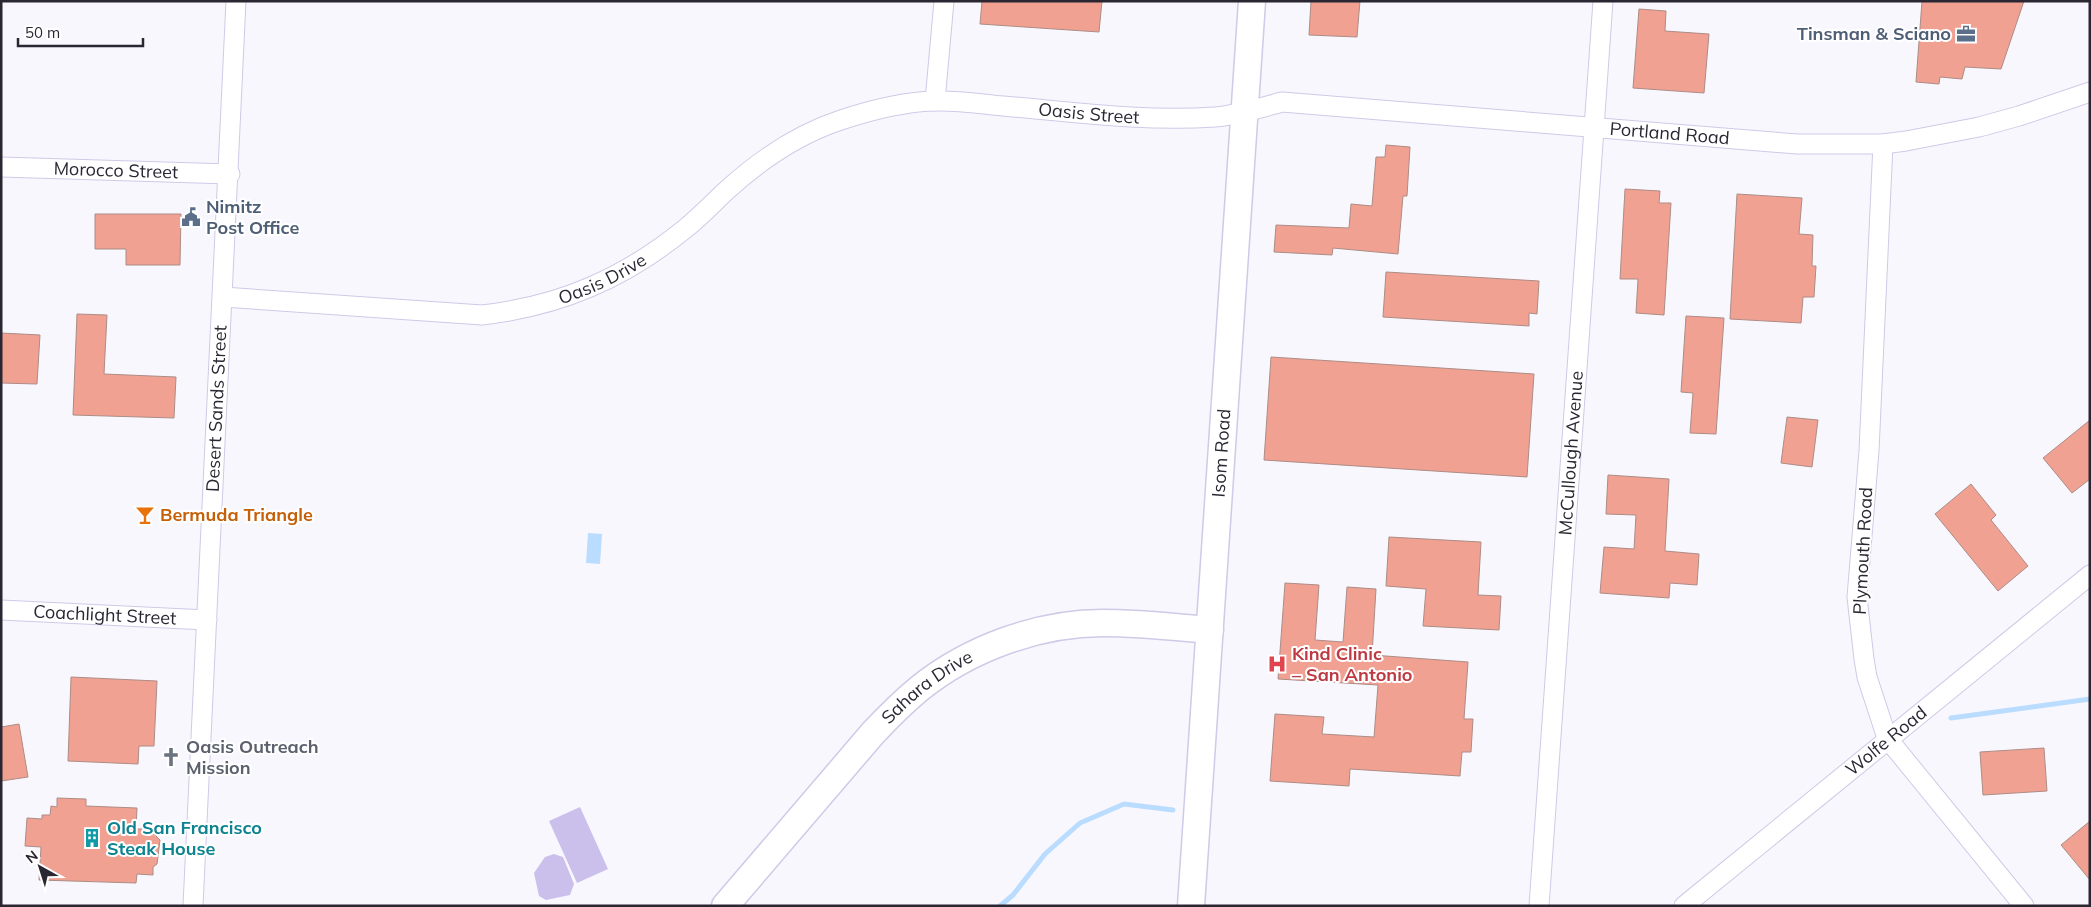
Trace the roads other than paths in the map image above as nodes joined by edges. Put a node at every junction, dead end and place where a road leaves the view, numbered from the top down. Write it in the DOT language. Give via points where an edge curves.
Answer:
graph roads {
  1 [pos="236,1"];
  2 [pos="944,1"];
  3 [pos="1252,1"];
  4 [pos="1603,1"];
  5 [pos="2090,92"];
  6 [pos="935,101"];
  7 [pos="1244,112"];
  8 [pos="1594,127"];
  9 [pos="1883,144"];
  10 [pos="1,167"];
  11 [pos="230,174"];
  12 [pos="223,297"];
  13 [pos="2090,575"];
  14 [pos="1,610"];
  15 [pos="207,620"];
  16 [pos="1210,630"];
  17 [pos="1887,738"];
  18 [pos="194,906"];
  19 [pos="725,906"];
  20 [pos="1191,906"];
  21 [pos="1539,906"];
  22 [pos="1684,906"];
  23 [pos="2024,906"];
  1 -- 11 [label="street, Desert Sands Street"];
  2 -- 6 [label="street"];
  3 -- 7 [label="street, Isom Road"];
  4 -- 8 [label="street, McCullough Avenue"];
  5 -- 9 [label="street, Portland Road" via="1978,127"];
  6 -- 7 [label="street, Oasis Street" via="1148,118 1214,117"];
  6 -- 12 [label="street, Oasis Drive" via="869,111 808,133 752,168 687,228 628,270 580,291 520,310 482,315"];
  7 -- 8 [label="street, Portland Road" via="1282,102"];
  7 -- 16 [label="street, Isom Road"];
  8 -- 9 [label="street, Portland Road" via="1797,144"];
  8 -- 21 [label="street, McCullough Avenue"];
  9 -- 17 [label="street, Plymouth Road" via="1869,451 1857,597 1867,677"];
  10 -- 11 [label="street, Morocco Street"];
  11 -- 12 [label="street, Desert Sands Street"];
  12 -- 15 [label="street, Desert Sands Street"];
  13 -- 17 [label="street, Wolfe Road"];
  14 -- 15 [label="street, Coachlight Street"];
  15 -- 18 [label="street, Desert Sands Street"];
  16 -- 19 [label="street, Sahara Drive" via="1103,623 1070,626 1007,641 948,669 920,688 873,733"];
  16 -- 20 [label="street, Isom Road"];
  17 -- 22 [label="street, Wolfe Road"];
  17 -- 23 [label="street, Plymouth Road"];
}
